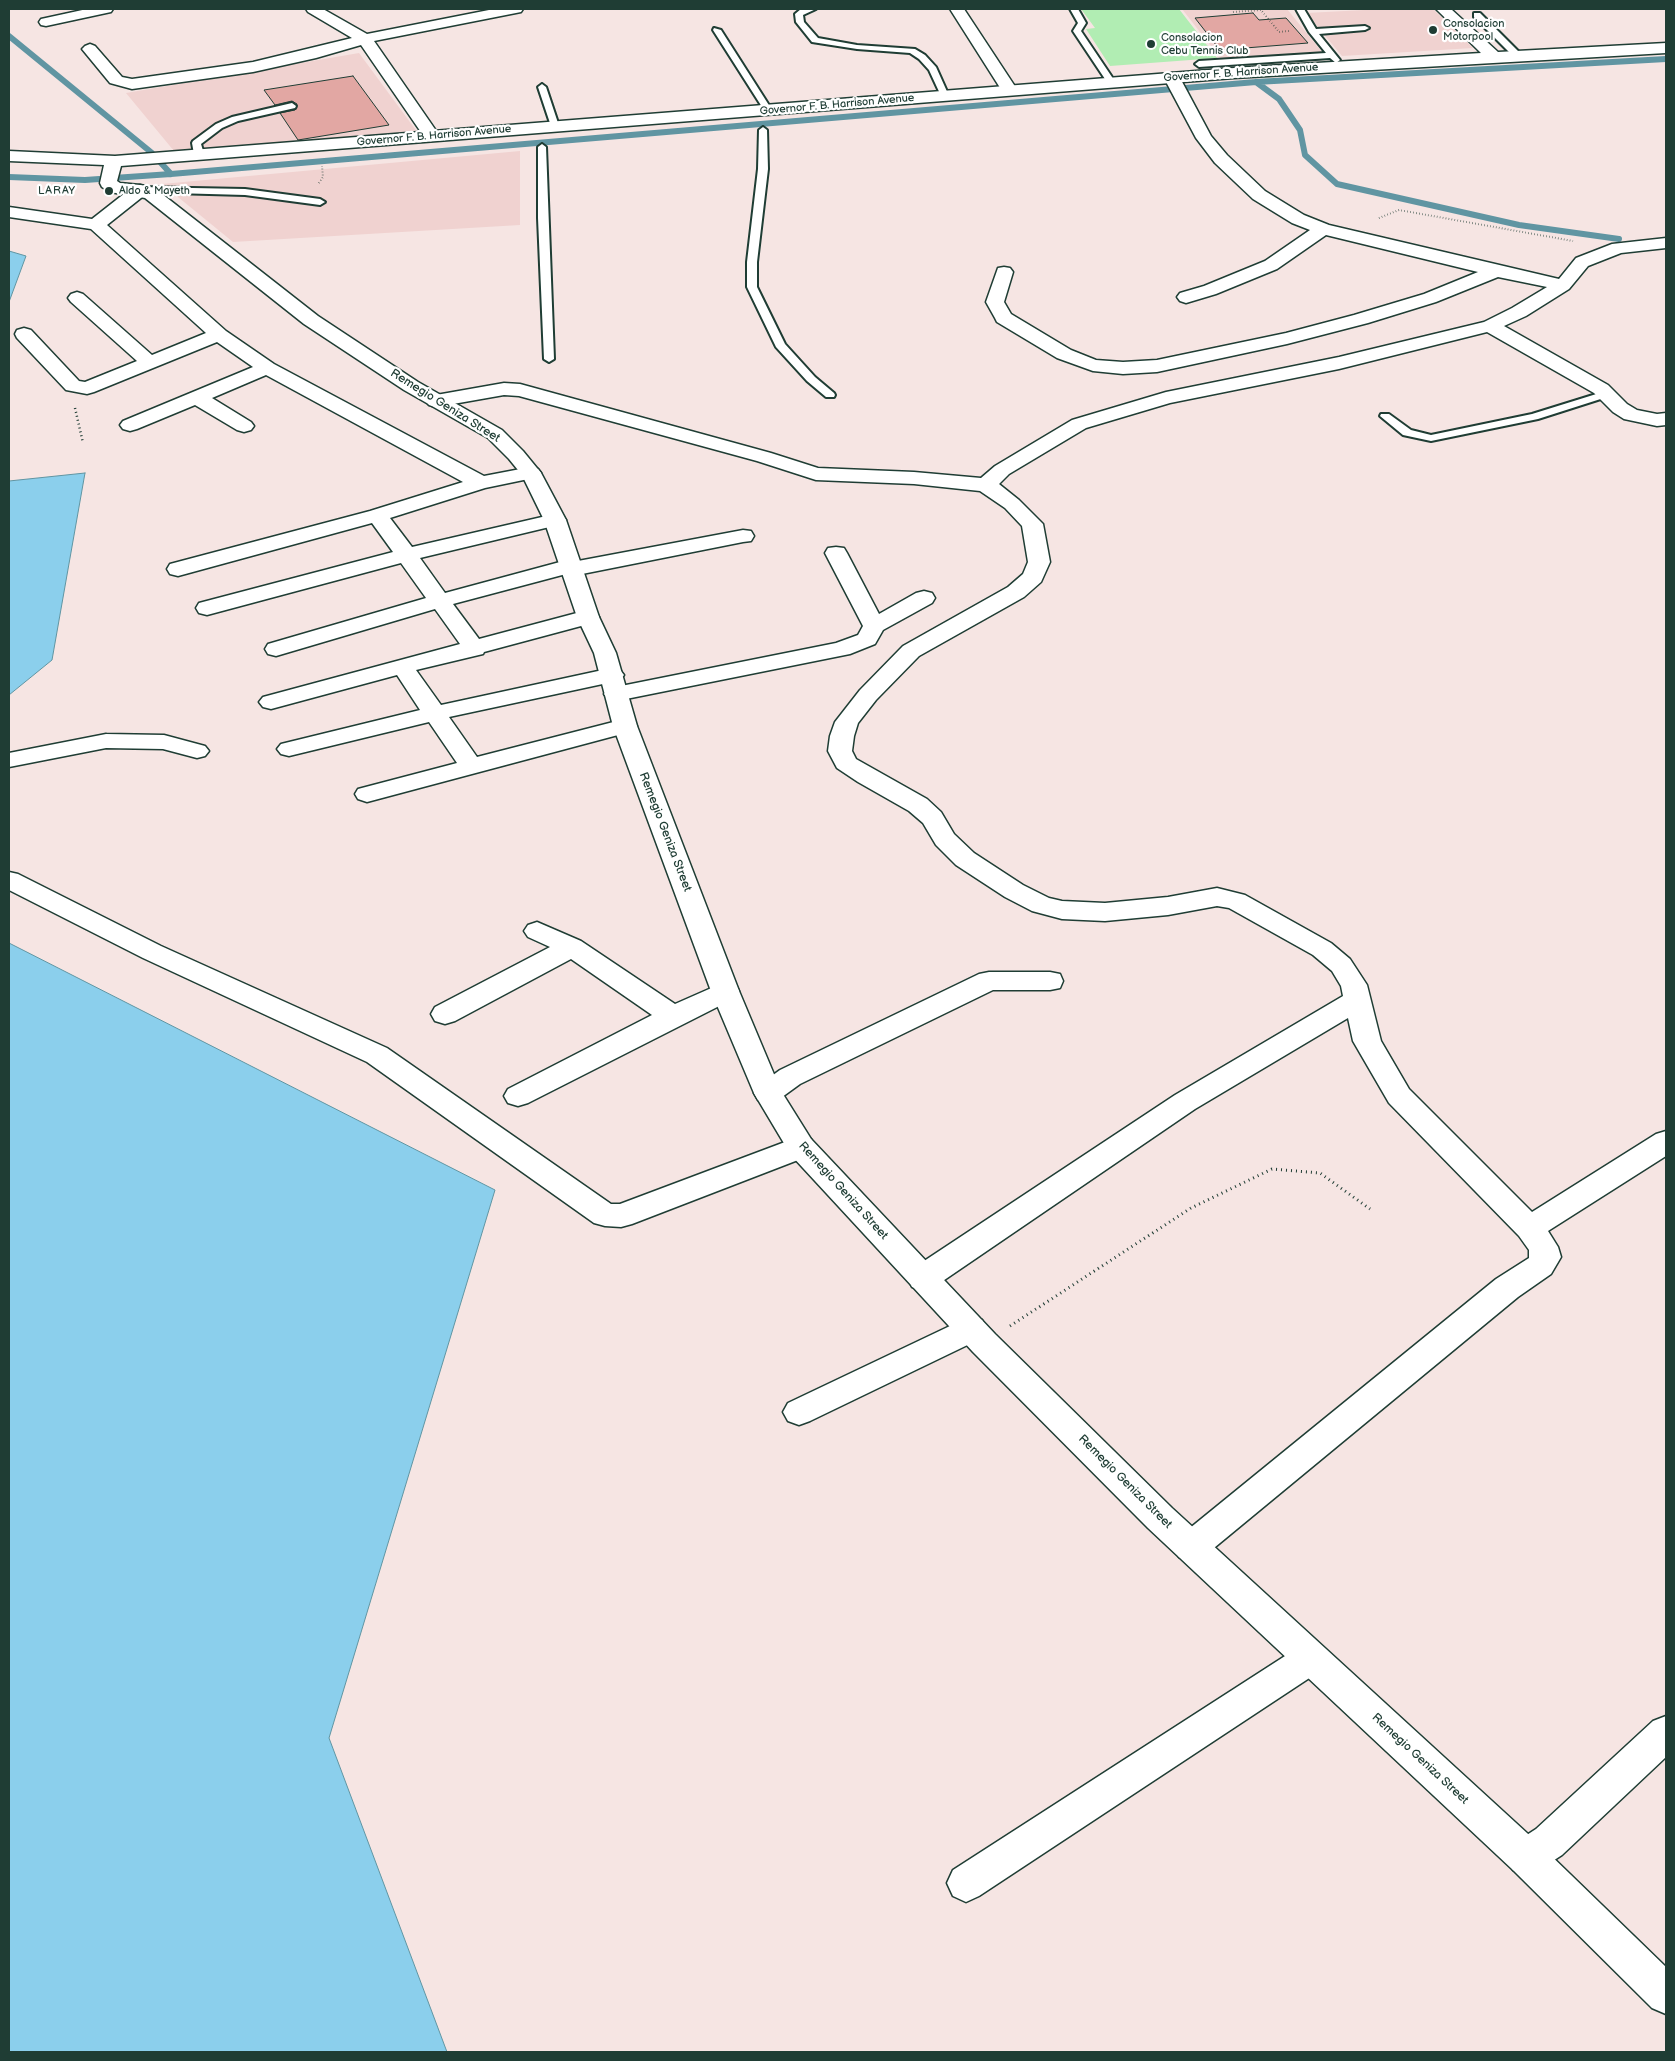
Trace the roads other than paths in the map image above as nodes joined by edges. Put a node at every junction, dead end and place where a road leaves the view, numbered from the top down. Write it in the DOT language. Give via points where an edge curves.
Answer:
graph roads {
  1 [pos="106,9"];
  2 [pos="313,9"];
  3 [pos="516,9"];
  4 [pos="812,9"];
  5 [pos="957,9"];
  6 [pos="1074,9"];
  7 [pos="1300,9"];
  8 [pos="1443,9"];
  9 [pos="1477,15"];
  10 [pos="46,22"];
  11 [pos="1365,28"];
  12 [pos="717,30"];
  13 [pos="1312,32"];
  14 [pos="365,39"];
  15 [pos="1666,48"];
  16 [pos="90,49"];
  17 [pos="1517,55"];
  18 [pos="1494,56"];
  19 [pos="1336,60"];
  20 [pos="1200,64"];
  21 [pos="1112,83"];
  22 [pos="542,87"];
  23 [pos="1177,87"];
  24 [pos="1010,91"];
  25 [pos="945,96"];
  26 [pos="292,106"];
  27 [pos="768,110"];
  28 [pos="555,126"];
  29 [pos="763,130"];
  30 [pos="431,135"];
  31 [pos="542,147"];
  32 [pos="199,154"];
  33 [pos="9,156"];
  34 [pos="111,172"];
  35 [pos="140,190"];
  36 [pos="320,202"];
  37 [pos="9,212"];
  38 [pos="96,225"];
  39 [pos="1323,229"];
  40 [pos="1666,243"];
  41 [pos="1496,271"];
  42 [pos="1004,272"];
  43 [pos="1563,285"];
  44 [pos="1186,296"];
  45 [pos="77,298"];
  46 [pos="1490,326"];
  47 [pos="24,334"];
  48 [pos="219,335"];
  49 [pos="549,359"];
  50 [pos="150,363"];
  51 [pos="267,368"];
  52 [pos="1606,394"];
  53 [pos="830,395"];
  54 [pos="196,397"];
  55 [pos="436,401"];
  56 [pos="1385,416"];
  57 [pos="1666,419"];
  58 [pos="130,425"];
  59 [pos="244,426"];
  60 [pos="532,473"];
  61 [pos="481,483"];
  62 [pos="986,486"];
  63 [pos="377,515"];
  64 [pos="555,520"];
  65 [pos="743,536"];
  66 [pos="836,552"];
  67 [pos="407,555"];
  68 [pos="572,567"];
  69 [pos="178,569"];
  70 [pos="924,598"];
  71 [pos="438,601"];
  72 [pos="207,608"];
  73 [pos="588,617"];
  74 [pos="874,626"];
  75 [pos="276,649"];
  76 [pos="475,649"];
  77 [pos="402,666"];
  78 [pos="614,685"];
  79 [pos="271,702"];
  80 [pos="436,713"];
  81 [pos="625,726"];
  82 [pos="289,749"];
  83 [pos="197,751"];
  84 [pos="9,760"];
  85 [pos="471,766"];
  86 [pos="367,794"];
  87 [pos="9,880"];
  88 [pos="536,931"];
  89 [pos="572,947"];
  90 [pos="1050,981"];
  91 [pos="725,991"];
  92 [pos="1357,1000"];
  93 [pos="445,1014"];
  94 [pos="672,1016"];
  95 [pos="768,1093"];
  96 [pos="518,1096"];
  97 [pos="1666,1142"];
  98 [pos="800,1147"];
  99 [pos="1530,1228"];
  100 [pos="923,1278"];
  101 [pos="978,1336"];
  102 [pos="799,1412"];
  103 [pos="1190,1547"];
  104 [pos="1311,1658"];
  105 [pos="1666,1733"];
  106 [pos="1526,1857"];
  107 [pos="966,1883"];
  108 [pos="1666,1994"];
  1 -- 10 [label="street"];
  2 -- 14 [label="street"];
  3 -- 14 [label="street"];
  4 -- 25 [label="lane" via="799,14 800,22 815,40 912,51 934,69"];
  5 -- 24 [label="street"];
  6 -- 21 [label="lane" via="1082,23 1077,31"];
  7 -- 13 [label="lane"];
  8 -- 18 [label="street"];
  9 -- 17 [label="lane"];
  11 -- 13 [label="lane"];
  12 -- 27 [label="lane"];
  13 -- 19 [label="lane"];
  14 -- 16 [label="street" via="316,54 253,67 132,84 116,80"];
  14 -- 30 [label="street"];
  15 -- 17 [label="street, Governor F. B. Harrison Avenue"];
  17 -- 18 [label="street, Governor F. B. Harrison Avenue"];
  18 -- 19 [label="street, Governor F. B. Harrison Avenue"];
  19 -- 20 [label="lane"];
  19 -- 23 [label="street, Governor F. B. Harrison Avenue"];
  21 -- 23 [label="street, Governor F. B. Harrison Avenue"];
  21 -- 24 [label="street, Governor F. B. Harrison Avenue"];
  22 -- 28 [label="lane"];
  23 -- 39 [label="street" via="1204,138 1221,159 1260,195 1298,219"];
  24 -- 25 [label="street, Governor F. B. Harrison Avenue"];
  25 -- 27 [label="street, Governor F. B. Harrison Avenue"];
  26 -- 32 [label="lane" via="249,115 219,126 196,143"];
  27 -- 28 [label="street, Governor F. B. Harrison Avenue"];
  28 -- 30 [label="street, Governor F. B. Harrison Avenue"];
  29 -- 53 [label="lane" via="763,169 752,287 780,345"];
  30 -- 32 [label="street, Governor F. B. Harrison Avenue" via="321,148"];
  31 -- 49 [label="lane"];
  32 -- 34 [label="street, Governor F. B. Harrison Avenue"];
  33 -- 34 [label="street, Governor F. B. Harrison Avenue"];
  34 -- 35 [label="street, Remegio Geniza Street" via="116,188"];
  35 -- 36 [label="lane" via="245,192"];
  35 -- 38 [label="street"];
  35 -- 55 [label="street, Remegio Geniza Street" via="161,200 311,320"];
  37 -- 38 [label="street"];
  38 -- 48 [label="street"];
  39 -- 41 [label="street"];
  39 -- 44 [label="street" via="1271,265 1210,290"];
  40 -- 43 [label="street" via="1618,248 1582,262"];
  41 -- 42 [label="street" via="1430,298 1315,331 1157,366 1123,368 1093,365 1064,354 1004,318 995,302"];
  41 -- 43 [label="street"];
  43 -- 46 [label="street"];
  45 -- 50 [label="street"];
  46 -- 52 [label="street"];
  46 -- 62 [label="street" via="1339,363 1166,398 1104,416 1056,436 1002,470"];
  47 -- 50 [label="street" via="73,386 87,388"];
  48 -- 50 [label="street"];
  48 -- 51 [label="street"];
  51 -- 54 [label="street"];
  51 -- 61 [label="street"];
  52 -- 56 [label="lane" via="1534,417 1431,438 1407,433"];
  52 -- 57 [label="street" via="1631,415"];
  54 -- 58 [label="street"];
  54 -- 59 [label="street"];
  55 -- 60 [label="street, Remegio Geniza Street" via="495,434"];
  55 -- 62 [label="street" via="504,389 520,390 764,456 816,474 914,478"];
  60 -- 61 [label="street"];
  60 -- 64 [label="street, Remegio Geniza Street"];
  61 -- 63 [label="street"];
  62 -- 92 [label="street" via="1012,504 1032,524 1039,562 1033,577 1016,592 911,651 847,722 840,751 846,763 918,805 966,859 1041,905 1062,910 1105,912 1217,897 1236,901 1322,949 1341,965 1354,985"];
  63 -- 67 [label="street"];
  63 -- 69 [label="street"];
  64 -- 67 [label="street"];
  64 -- 68 [label="street, Remegio Geniza Street"];
  65 -- 68 [label="street"];
  66 -- 74 [label="street"];
  67 -- 71 [label="street"];
  67 -- 72 [label="street"];
  68 -- 71 [label="street"];
  68 -- 73 [label="street, Remegio Geniza Street"];
  70 -- 74 [label="street"];
  71 -- 75 [label="street"];
  71 -- 76 [label="street"];
  73 -- 76 [label="street"];
  73 -- 78 [label="street, Remegio Geniza Street" via="605,653"];
  74 -- 78 [label="street" via="867,639 842,649"];
  76 -- 77 [label="street"];
  77 -- 79 [label="street"];
  77 -- 80 [label="street"];
  78 -- 80 [label="street"];
  78 -- 81 [label="street, Remegio Geniza Street"];
  80 -- 82 [label="street"];
  80 -- 85 [label="street"];
  81 -- 85 [label="street"];
  81 -- 91 [label="street, Remegio Geniza Street"];
  83 -- 84 [label="street" via="164,742 106,741"];
  85 -- 86 [label="street"];
  87 -- 98 [label="street" via="152,952 377,1054 605,1215 621,1216"];
  88 -- 89 [label="street"];
  89 -- 93 [label="street"];
  89 -- 94 [label="street"];
  90 -- 95 [label="street" via="989,981 790,1077"];
  91 -- 94 [label="street"];
  91 -- 95 [label="street, Remegio Geniza Street"];
  92 -- 99 [label="street" via="1367,1041 1399,1096"];
  92 -- 100 [label="street" via="1185,1102"];
  94 -- 96 [label="street"];
  95 -- 98 [label="street, Remegio Geniza Street"];
  97 -- 99 [label="street"];
  98 -- 100 [label="street, Remegio Geniza Street"];
  99 -- 103 [label="street" via="1543,1247 1546,1258 1540,1266 1507,1288"];
  100 -- 101 [label="street, Remegio Geniza Street"];
  101 -- 102 [label="street"];
  101 -- 103 [label="street, Remegio Geniza Street"];
  103 -- 104 [label="street, Remegio Geniza Street"];
  104 -- 106 [label="street, Remegio Geniza Street"];
  104 -- 107 [label="street"];
  105 -- 106 [label="street" via="1549,1842"];
  106 -- 108 [label="street, Remegio Geniza Street"];
}
